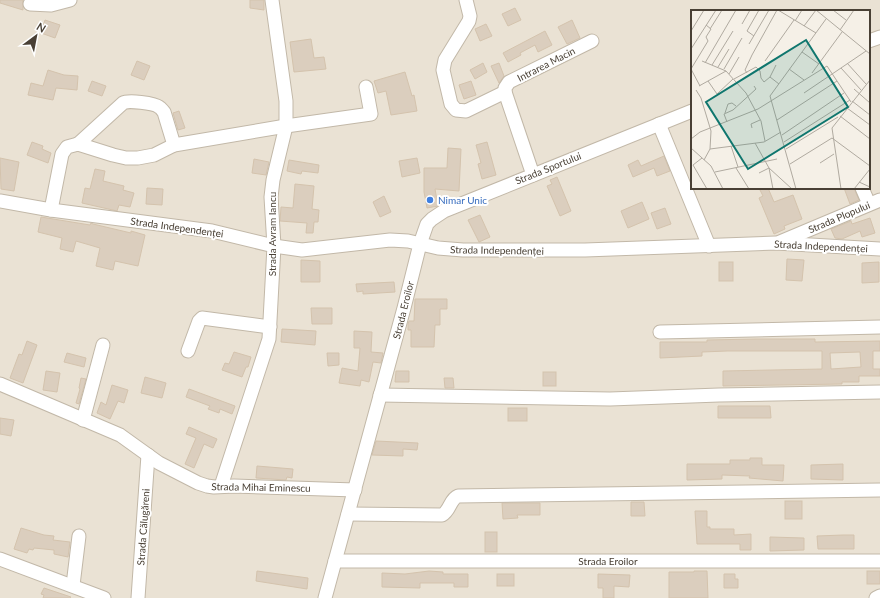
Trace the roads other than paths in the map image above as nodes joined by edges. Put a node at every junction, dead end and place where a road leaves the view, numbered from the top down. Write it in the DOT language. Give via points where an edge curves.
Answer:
graph roads {
  1 [pos="70,0"];
  2 [pos="272,0"];
  3 [pos="466,0"];
  4 [pos="30,4"];
  5 [pos="880,37"];
  6 [pos="592,41"];
  7 [pos="870,41"];
  8 [pos="366,87"];
  9 [pos="505,92"];
  10 [pos="691,111"];
  11 [pos="659,124"];
  12 [pos="286,126"];
  13 [pos="78,144"];
  14 [pos="174,145"];
  15 [pos="533,174"];
  16 [pos="863,189"];
  17 [pos="0,201"];
  18 [pos="875,202"];
  19 [pos="51,210"];
  20 [pos="776,243"];
  21 [pos="420,244"];
  22 [pos="274,246"];
  23 [pos="709,246"];
  24 [pos="880,249"];
  25 [pos="270,327"];
  26 [pos="880,327"];
  27 [pos="660,332"];
  28 [pos="103,346"];
  29 [pos="188,351"];
  30 [pos="0,384"];
  31 [pos="880,392"];
  32 [pos="380,395"];
  33 [pos="83,420"];
  34 [pos="148,456"];
  35 [pos="221,486"];
  36 [pos="355,490"];
  37 [pos="880,490"];
  38 [pos="348,514"];
  39 [pos="79,536"];
  40 [pos="0,559"];
  41 [pos="336,561"];
  42 [pos="880,561"];
  43 [pos="73,585"];
  44 [pos="880,596"];
  45 [pos="104,598"];
  46 [pos="138,598"];
  47 [pos="326,598"];
  48 [pos="876,598"];
  1 -- 4 [label="street" via="51,5"];
  2 -- 12 [label="street, Strada Avram Iancu" via="286,101"];
  3 -- 9 [label="street" via="469,21 443,65 451,104 456,110 466,111"];
  5 -- 7 [label="street"];
  6 -- 9 [label="street, Intrarea Macin" via="509,82"];
  8 -- 12 [label="street" via="371,114"];
  9 -- 15 [label="street"];
  10 -- 11 [label="street, Strada Sportului"];
  11 -- 15 [label="street, Strada Sportului"];
  11 -- 23 [label="street"];
  12 -- 14 [label="street"];
  12 -- 22 [label="street, Strada Avram Iancu" via="271,197"];
  13 -- 14 [label="street" via="126,158 154,155"];
  13 -- 14 [label="street" via="122,103 129,101 161,108"];
  13 -- 19 [label="street" via="68,147 62,154"];
  15 -- 21 [label="street, Strada Sportului" via="437,215 427,224"];
  16 -- 18 [label="street"];
  17 -- 19 [label="street, Strada Independenței"];
  18 -- 20 [label="street, Strada Plopului"];
  19 -- 22 [label="street, Strada Independenței" via="212,231"];
  20 -- 23 [label="street, Strada Independenței"];
  20 -- 24 [label="street, Strada Independenței"];
  21 -- 22 [label="street, Strada Independenței" via="390,240 302,250"];
  21 -- 23 [label="street, Strada Independenței" via="463,250"];
  21 -- 32 [label="street, Strada Eroilor"];
  22 -- 25 [label="street, Strada Avram Iancu"];
  25 -- 29 [label="street" via="202,318 198,321"];
  25 -- 35 [label="street, Strada Avram Iancu" via="269,339"];
  26 -- 27 [label="street"];
  28 -- 33 [label="street"];
  30 -- 33 [label="street, Strada Mihai Eminescu"];
  31 -- 32 [label="street" via="610,399"];
  32 -- 36 [label="street, Strada Eroilor"];
  33 -- 34 [label="street, Strada Mihai Eminescu" via="120,436"];
  34 -- 35 [label="street, Strada Mihai Eminescu" via="198,483"];
  34 -- 46 [label="street, Strada Călugăreni"];
  35 -- 36 [label="street, Strada Mihai Eminescu"];
  36 -- 38 [label="street, Strada Eroilor"];
  37 -- 38 [label="street" via="458,496 442,515"];
  38 -- 41 [label="street, Strada Eroilor"];
  39 -- 43 [label="street"];
  40 -- 43 [label="street"];
  41 -- 42 [label="street, Strada Eroilor"];
  41 -- 47 [label="street, Strada Eroilor"];
  43 -- 45 [label="street"];
  44 -- 48 [label="street"];
}
